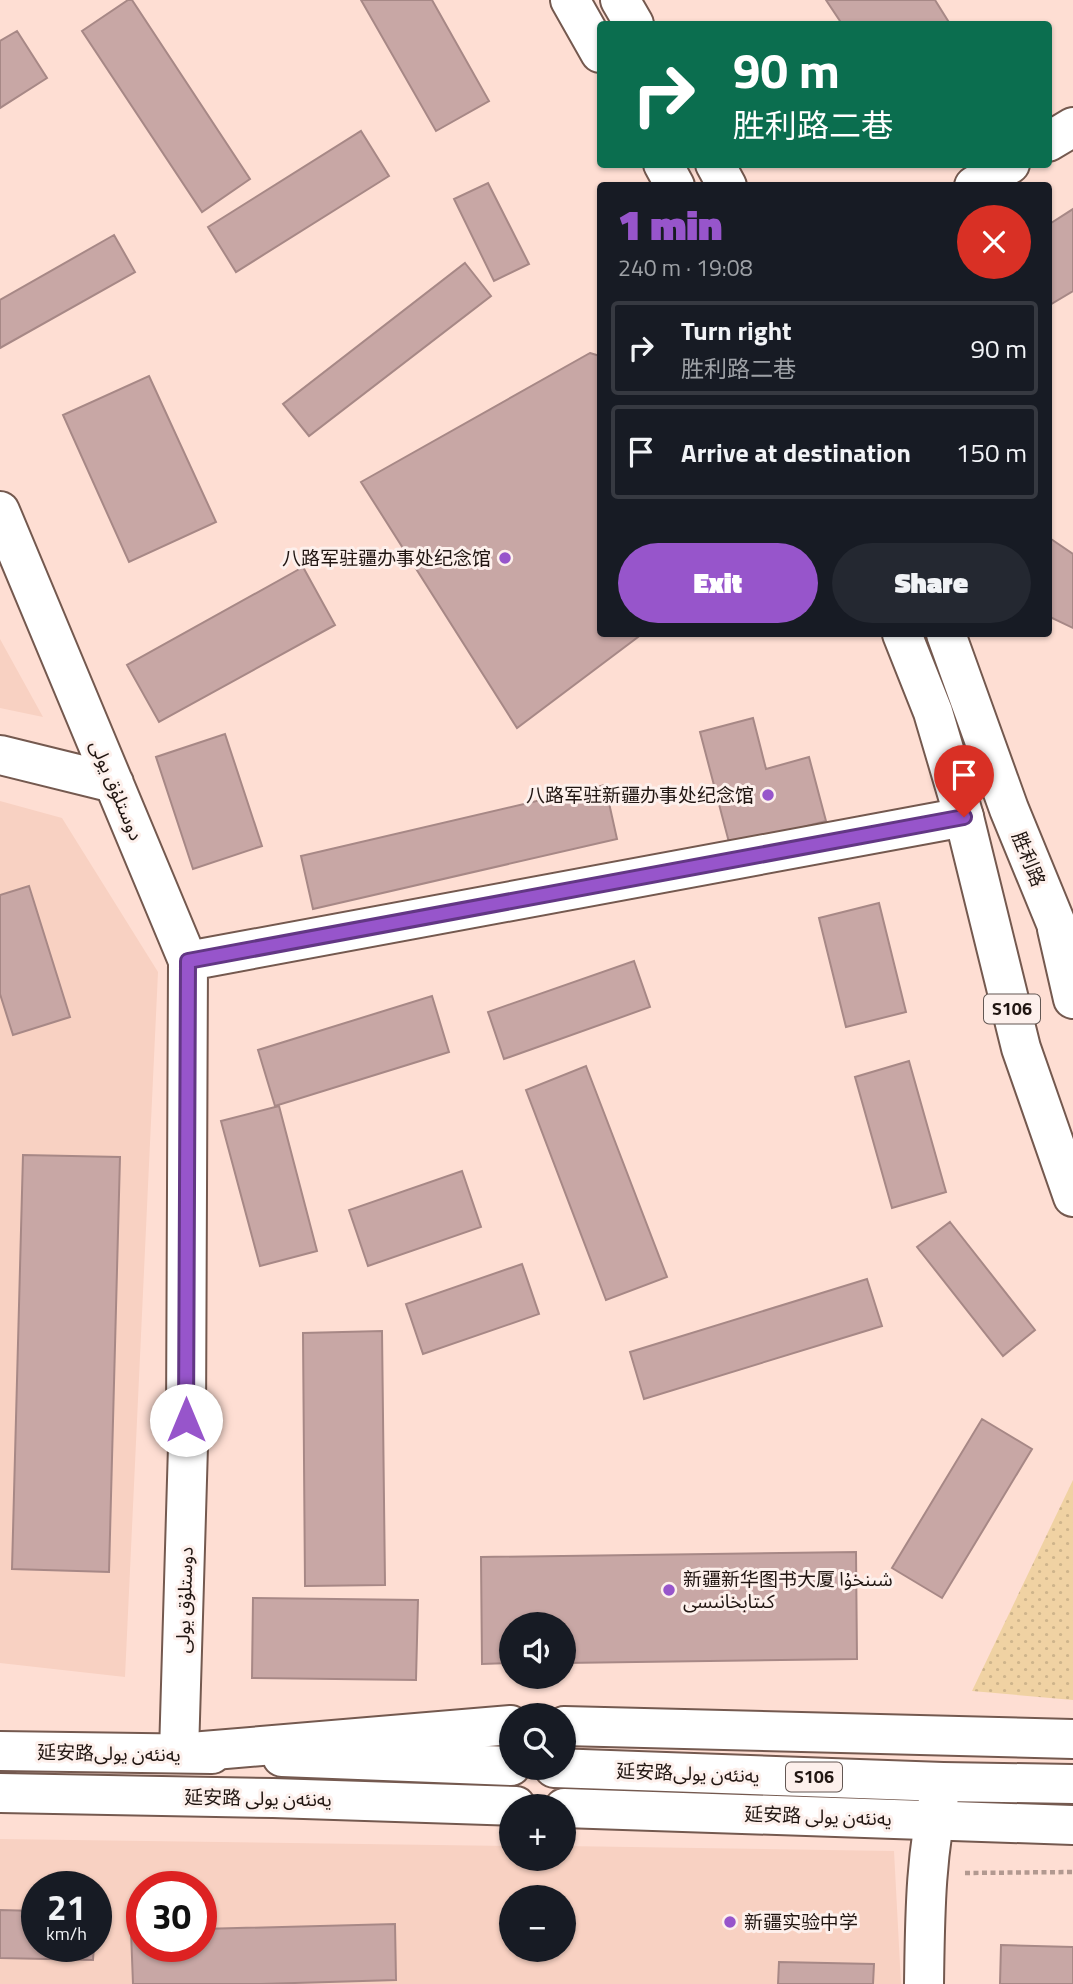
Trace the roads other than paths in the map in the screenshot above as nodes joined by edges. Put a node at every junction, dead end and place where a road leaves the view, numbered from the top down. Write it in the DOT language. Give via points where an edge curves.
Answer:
graph roads {
  1 [pos="570,0"];
  2 [pos="620,0"];
  3 [pos="632,21"];
  4 [pos="597,48"];
  5 [pos="1073,127"];
  6 [pos="1052,140"];
  7 [pos="1003,168"];
  8 [pos="981,182"];
  9 [pos="0,511"];
  10 [pos="902,637"];
  11 [pos="947,637"];
  12 [pos="0,755"];
  13 [pos="114,783"];
  14 [pos="964,817"];
  15 [pos="1056,929"];
  16 [pos="188,961"];
  17 [pos="1073,965"];
  18 [pos="1073,999"];
  19 [pos="1073,1197"];
  20 [pos="499,1726"];
  21 [pos="576,1726"];
  22 [pos="1073,1739"];
  23 [pos="0,1751"];
  24 [pos="179,1753"];
  25 [pos="499,1766"];
  26 [pos="576,1769"];
  27 [pos="943,1782"];
  28 [pos="1073,1784"];
  29 [pos="0,1793"];
  30 [pos="499,1805"];
  31 [pos="576,1808"];
  32 [pos="933,1820"];
  33 [pos="1073,1825"];
  34 [pos="924,1984"];
  1 -- 4 [label="main road"];
  2 -- 3 [label="main road"];
  5 -- 6 [label="main road"];
  7 -- 8 [label="main road"];
  9 -- 13 [label="main road, دوستلۇق يولى"];
  10 -- 14 [label="main road, S106" via="933,712"];
  11 -- 15 [label="main road, 胜利路"];
  12 -- 13 [label="main road"];
  13 -- 16 [label="main road, دوستلۇق يولى"];
  14 -- 16 [label="main road"];
  14 -- 19 [label="main road, S106" via="1021,1048"];
  15 -- 17 [label="main road, 胜利路"];
  15 -- 18 [label="main road"];
  16 -- 24 [label="main road, دوستلۇق يولى" via="187,1433"];
  20 -- 24 [label="main road"];
  21 -- 22 [label="main road"];
  23 -- 24 [label="main road, 延安路يەنئەن يولى"];
  24 -- 25 [label="main road, 延安路يەنئەن يولى"];
  26 -- 27 [label="main road, 延安路يەنئەن يولى / S106"];
  27 -- 28 [label="main road, 延安路يەنئەن يولى / S106"];
  27 -- 32 [label="main road"];
  29 -- 30 [label="main road, 延安路 يەنئەن يولى"];
  31 -- 32 [label="main road, 延安路 يەنئەن يولى / S106"];
  32 -- 33 [label="main road, 延安路 يەنئەن يولى / S106"];
  32 -- 34 [label="main road" via="926,1874"];
}
